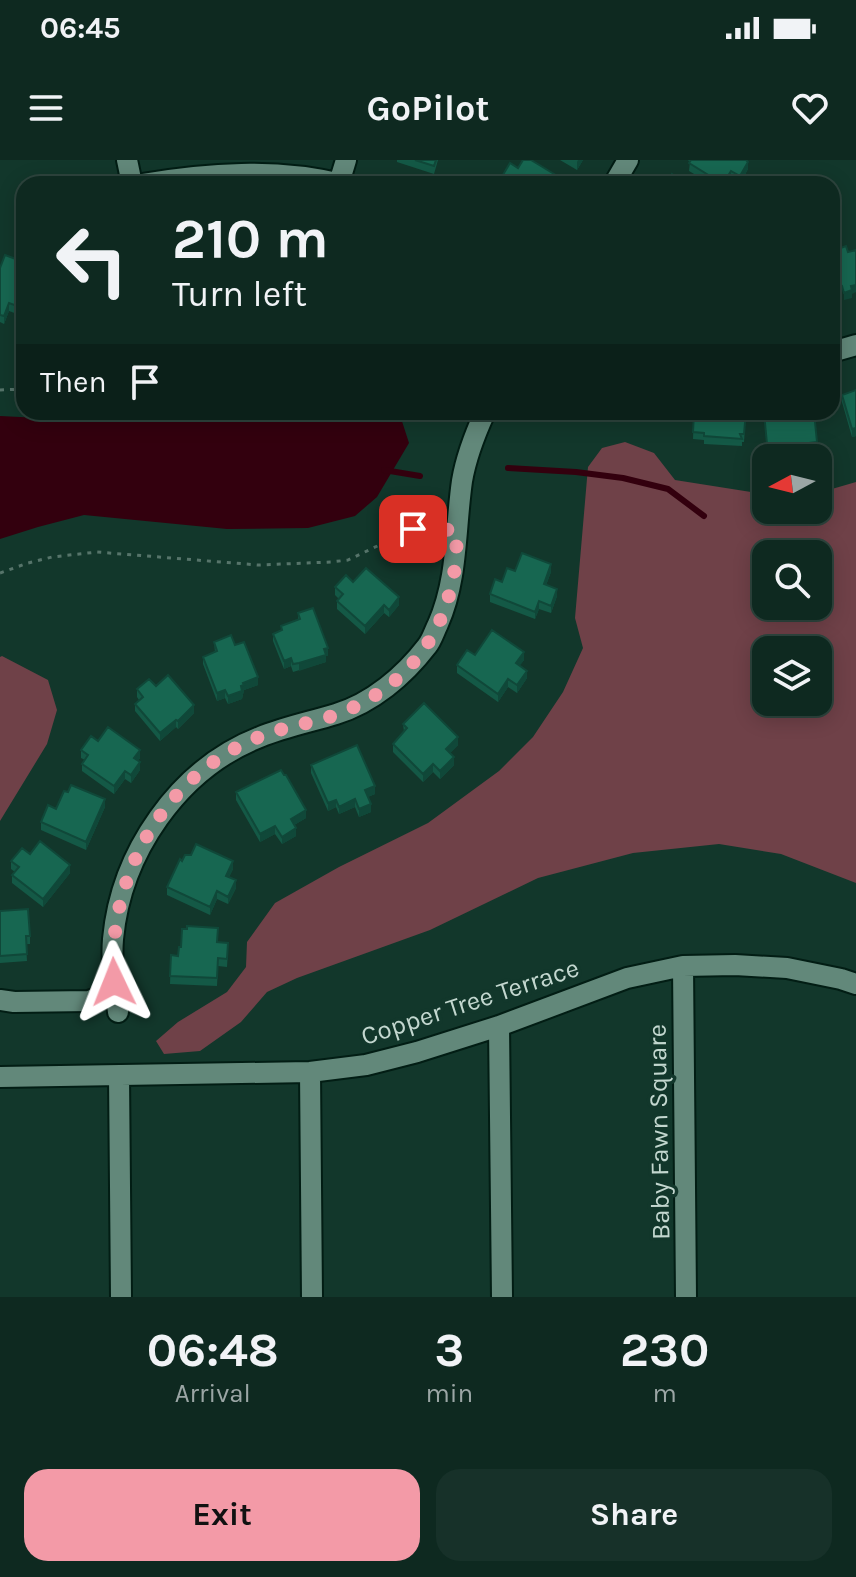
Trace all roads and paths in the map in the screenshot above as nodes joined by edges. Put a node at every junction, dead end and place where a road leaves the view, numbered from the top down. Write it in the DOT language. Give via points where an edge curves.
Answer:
graph roads {
  1 [pos="198,176"];
  2 [pos="295,176"];
  3 [pos="481,420"];
  4 [pos="457,531"];
  5 [pos="0,573"];
  6 [pos="683,966"];
  7 [pos="856,984"];
  8 [pos="0,1000"];
  9 [pos="499,1026"];
  10 [pos="310,1072"];
  11 [pos="119,1075"];
  12 [pos="0,1077"];
  13 [pos="121,1297"];
  14 [pos="312,1297"];
  15 [pos="502,1297"];
  16 [pos="686,1297"];
  1 -- 2 [label="street"];
  3 -- 4 [label="street" via="463,478"];
  4 -- 5 [label="path" via="413,529 348,560 331,562 258,565 97,552 52,557"];
  4 -- 8 [label="street" via="445,608 429,643 404,673 373,697 339,713 229,751 168,805 142,843 121,897 112,960 117,1002"];
  6 -- 7 [label="street, Copper Tree Terrace" via="787,968"];
  6 -- 9 [label="street, Copper Tree Terrace" via="627,978"];
  6 -- 16 [label="street, Baby Fawn Square"];
  9 -- 10 [label="street, Copper Tree Terrace" via="366,1065"];
  9 -- 15 [label="street"];
  10 -- 11 [label="street, Copper Tree Terrace"];
  10 -- 14 [label="street"];
  11 -- 12 [label="street, Copper Tree Terrace"];
  11 -- 13 [label="street"];
}
